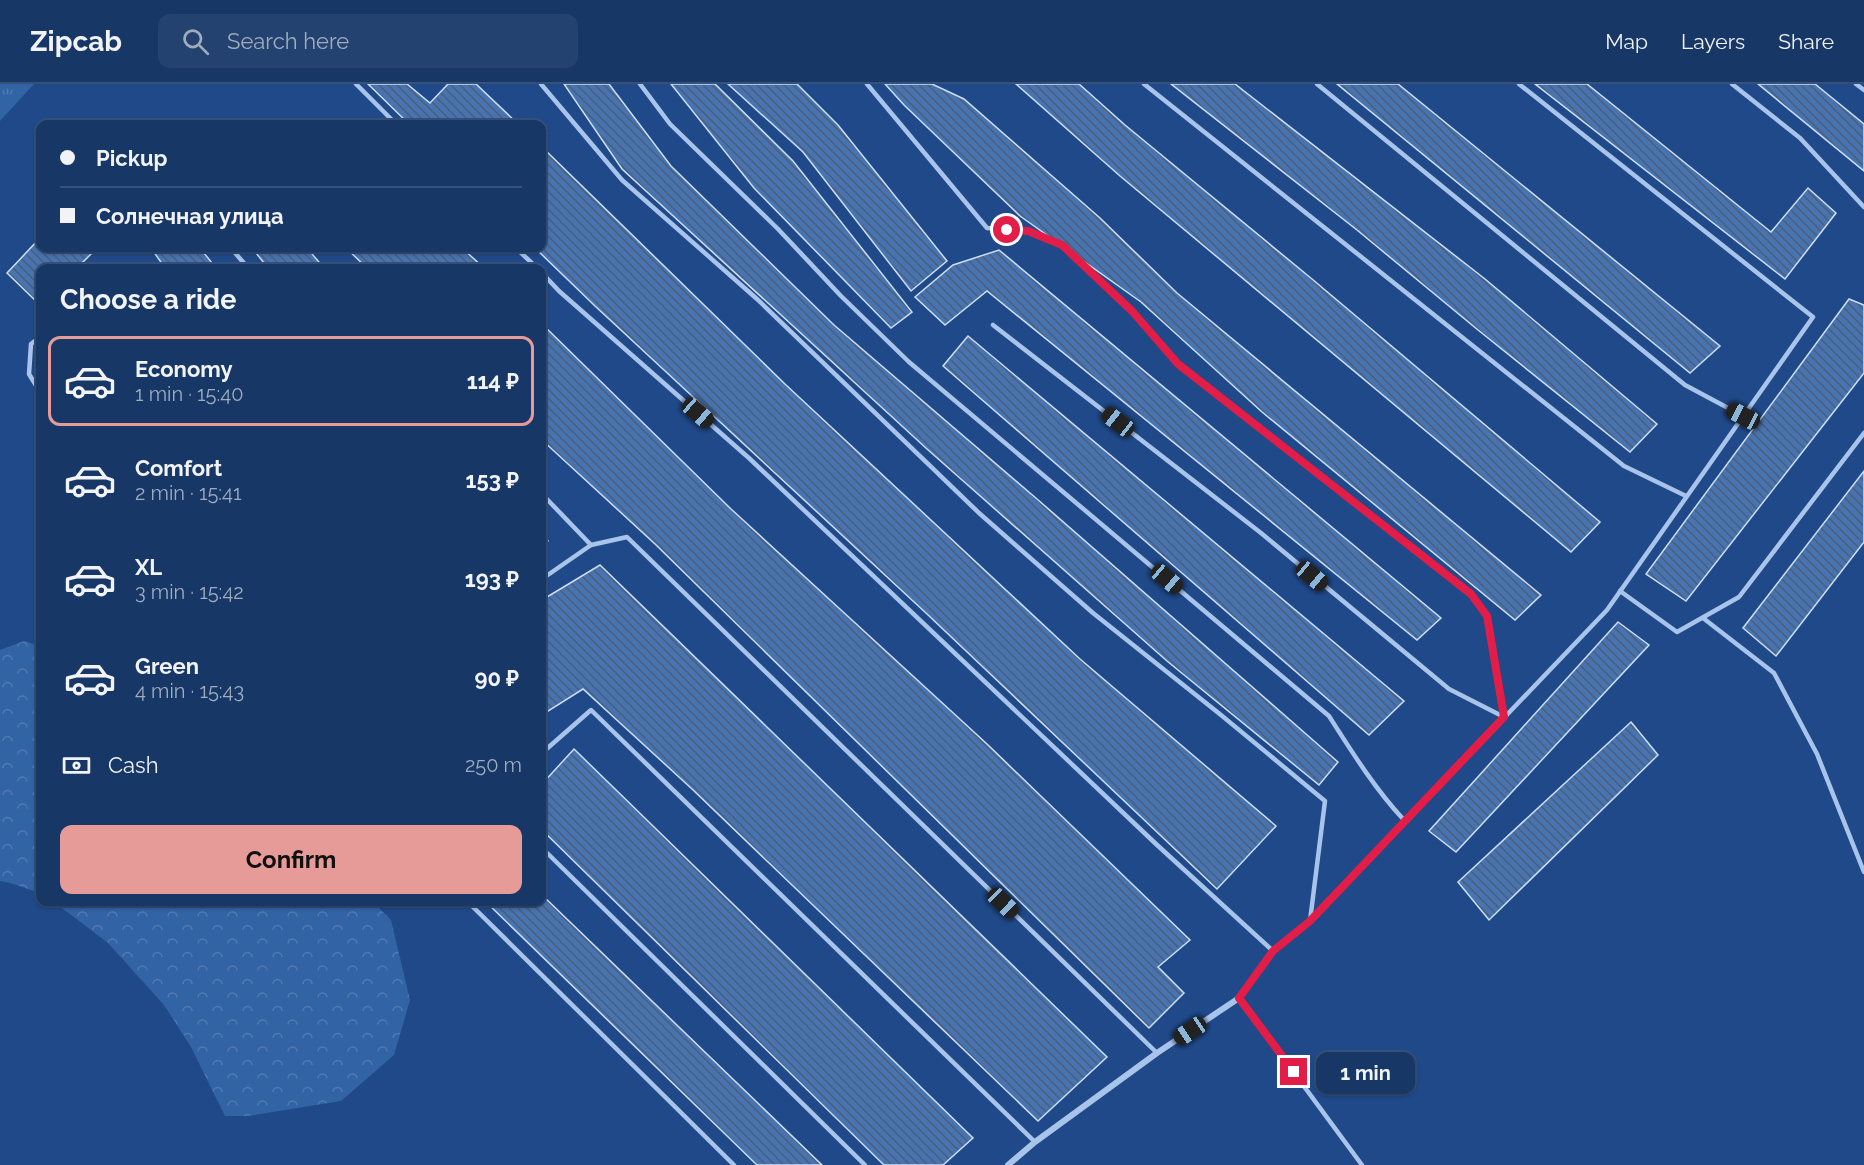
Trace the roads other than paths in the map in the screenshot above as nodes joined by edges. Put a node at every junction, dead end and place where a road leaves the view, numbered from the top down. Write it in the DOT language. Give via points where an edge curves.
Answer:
graph roads {
  1 [pos="356,84"];
  2 [pos="541,84"];
  3 [pos="640,84"];
  4 [pos="867,84"];
  5 [pos="1144,84"];
  6 [pos="1317,84"];
  7 [pos="1519,84"];
  8 [pos="1732,84"];
  9 [pos="1856,84"];
  10 [pos="1864,90"];
  11 [pos="392,120"];
  12 [pos="1864,207"];
  13 [pos="234,252"];
  14 [pos="520,252"];
  15 [pos="245,264"];
  16 [pos="533,264"];
  17 [pos="546,277"];
  18 [pos="993,325"];
  19 [pos="36,340"];
  20 [pos="36,385"];
  21 [pos="1743,416"];
  22 [pos="1864,434"];
  23 [pos="1686,496"];
  24 [pos="546,498"];
  25 [pos="591,545"];
  26 [pos="546,576"];
  27 [pos="1620,591"];
  28 [pos="1702,618"];
  29 [pos="1504,717"];
  30 [pos="546,749"];
  31 [pos="1404,820"];
  32 [pos="546,852"];
  33 [pos="1864,872"];
  34 [pos="472,906"];
  35 [pos="1310,921"];
  36 [pos="1273,951"];
  37 [pos="1239,998"];
  38 [pos="1157,1053"];
  39 [pos="1035,1142"];
  40 [pos="734,1165"];
  41 [pos="865,1165"];
  42 [pos="1008,1165"];
  43 [pos="1362,1165"];
  1 -- 11 [label="lane"];
  2 -- 35 [label="lane" via="622,180 757,299 979,513 1093,613 1325,801"];
  3 -- 31 [label="lane" via="670,124 909,362 1329,716"];
  4 -- 29 [label="lane" via="987,228 1028,231 1062,245 1132,311 1178,364 1471,594 1487,616"];
  5 -- 23 [label="lane" via="1624,466"];
  6 -- 21 [label="lane" via="1685,385"];
  7 -- 21 [label="lane" via="1813,317"];
  8 -- 12 [label="lane" via="1800,138"];
  9 -- 10 [label="lane"];
  13 -- 15 [label="lane"];
  14 -- 16 [label="lane"];
  17 -- 36 [label="lane" via="750,459"];
  18 -- 29 [label="lane" via="1261,533 1449,689"];
  19 -- 20 [label="lane" via="31,344 29,374"];
  21 -- 23 [label="lane"];
  22 -- 28 [label="lane" via="1739,597"];
  23 -- 27 [label="lane"];
  24 -- 25 [label="lane"];
  25 -- 26 [label="lane"];
  25 -- 38 [label="lane" via="627,537"];
  27 -- 28 [label="lane" via="1677,632"];
  27 -- 29 [label="lane" via="1607,610"];
  28 -- 33 [label="lane" via="1774,674 1817,754"];
  29 -- 31 [label="lane"];
  30 -- 39 [label="lane" via="591,710"];
  31 -- 35 [label="lane"];
  32 -- 41 [label="lane"];
  34 -- 40 [label="lane"];
  35 -- 36 [label="street"];
  36 -- 37 [label="street"];
  37 -- 38 [label="street"];
  37 -- 43 [label="lane"];
  38 -- 39 [label="street"];
  39 -- 42 [label="street"];
}
